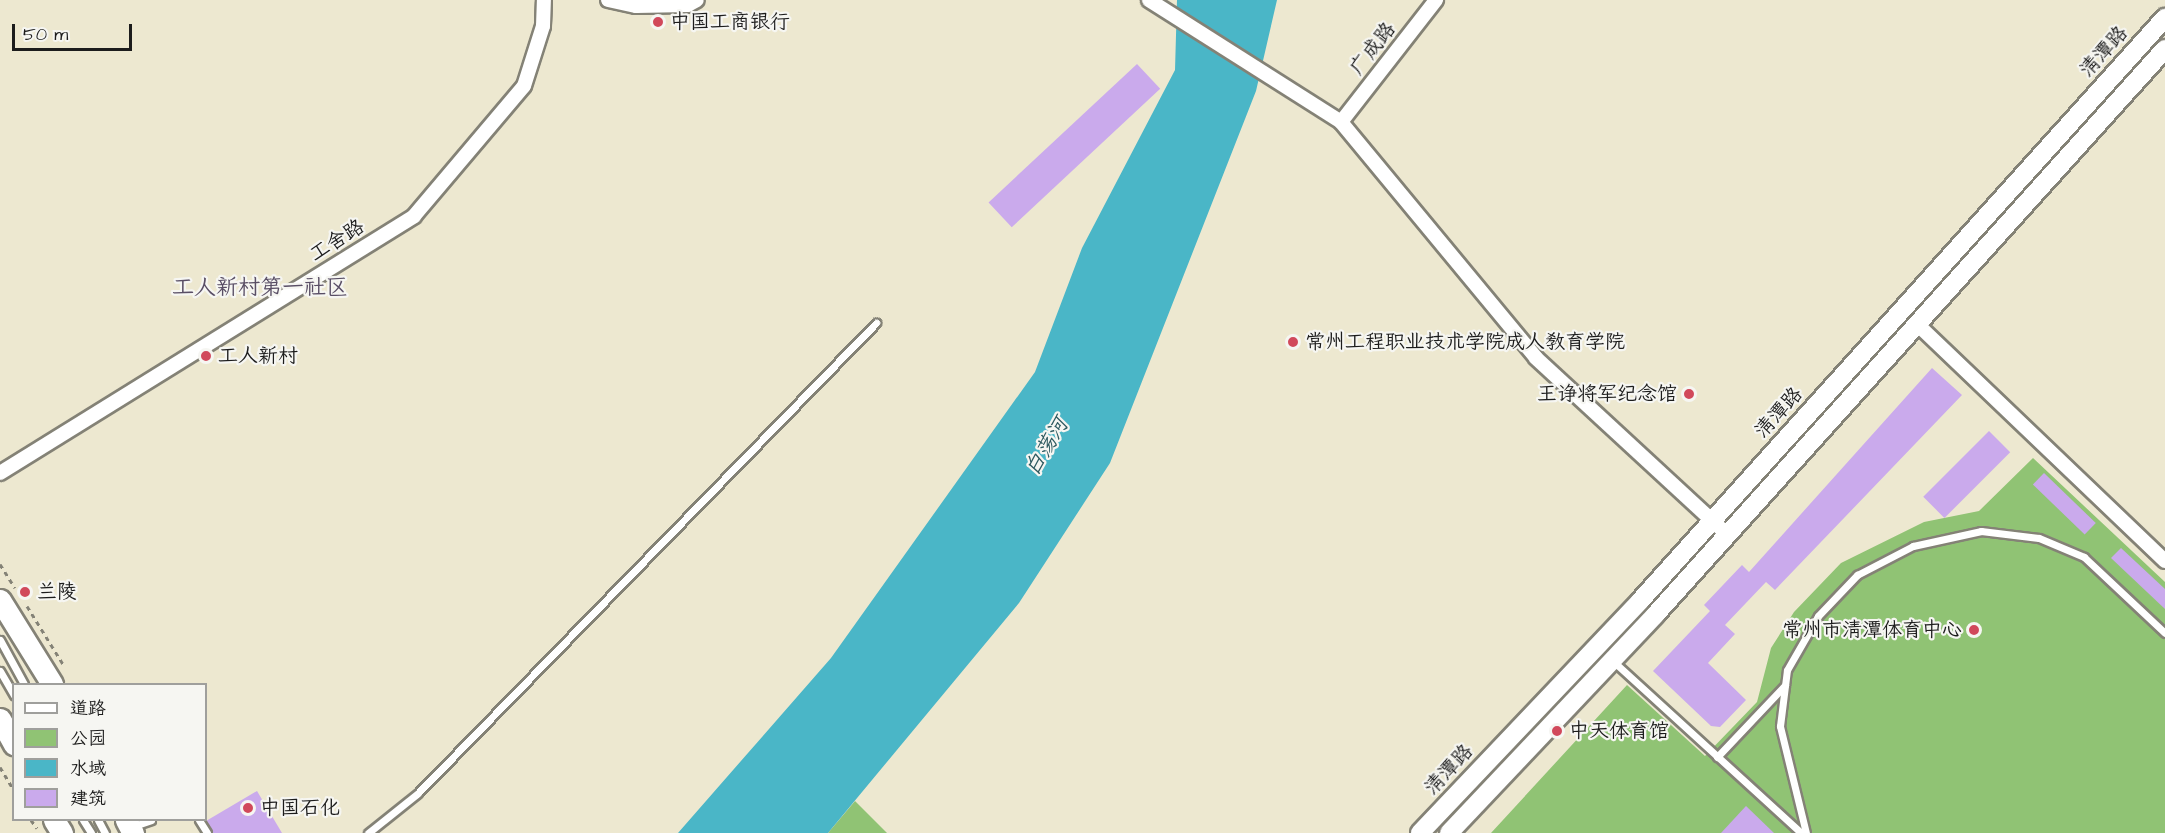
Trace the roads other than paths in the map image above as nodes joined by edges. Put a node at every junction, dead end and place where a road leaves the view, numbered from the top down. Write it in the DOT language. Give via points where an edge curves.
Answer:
graph roads {
  1 [pos="544,0"];
  2 [pos="608,0"];
  3 [pos="697,0"];
  4 [pos="1436,0"];
  5 [pos="1153,2"];
  6 [pos="2165,18"];
  7 [pos="2165,50"];
  8 [pos="1341,122"];
  9 [pos="876,323"];
  10 [pos="1917,324"];
  11 [pos="0,473"];
  12 [pos="1711,521"];
  13 [pos="1728,534"];
  14 [pos="2165,561"];
  15 [pos="0,600"];
  16 [pos="2165,633"];
  17 [pos="0,640"];
  18 [pos="1612,661"];
  19 [pos="0,670"];
  20 [pos="23,683"];
  21 [pos="51,683"];
  22 [pos="1785,685"];
  23 [pos="12,691"];
  24 [pos="0,718"];
  25 [pos="12,740"];
  26 [pos="1717,757"];
  27 [pos="146,821"];
  28 [pos="130,827"];
  29 [pos="368,833"];
  30 [pos="1420,833"];
  31 [pos="1449,833"];
  32 [pos="1801,833"];
  33 [pos="1806,833"];
  1 -- 11 [label="street, 工舍路" via="543,26 524,86 414,216"];
  2 -- 3 [label="street" via="636,6 688,5"];
  4 -- 8 [label="street, 广成路"];
  5 -- 8 [label="street"];
  6 -- 12 [label="main road, 清潭路"];
  7 -- 10 [label="main road"];
  8 -- 12 [label="street" via="1536,358"];
  9 -- 29 [label="lane" via="417,794"];
  10 -- 13 [label="main road"];
  10 -- 14 [label="street"];
  12 -- 13 [label="street"];
  12 -- 30 [label="main road, 清潭路"];
  13 -- 18 [label="main road"];
  15 -- 21 [label="main road"];
  16 -- 22 [label="lane" via="2084,557 2039,538 1981,531 1913,546 1857,575 1818,616 1786,670"];
  17 -- 20 [label="lane"];
  18 -- 26 [label="lane"];
  18 -- 31 [label="main road"];
  19 -- 23 [label="lane"];
  22 -- 26 [label="lane"];
  22 -- 33 [label="lane" via="1780,726"];
  24 -- 25 [label="main road"];
  26 -- 32 [label="lane"];
  27 -- 28 [label="lane"];
}
